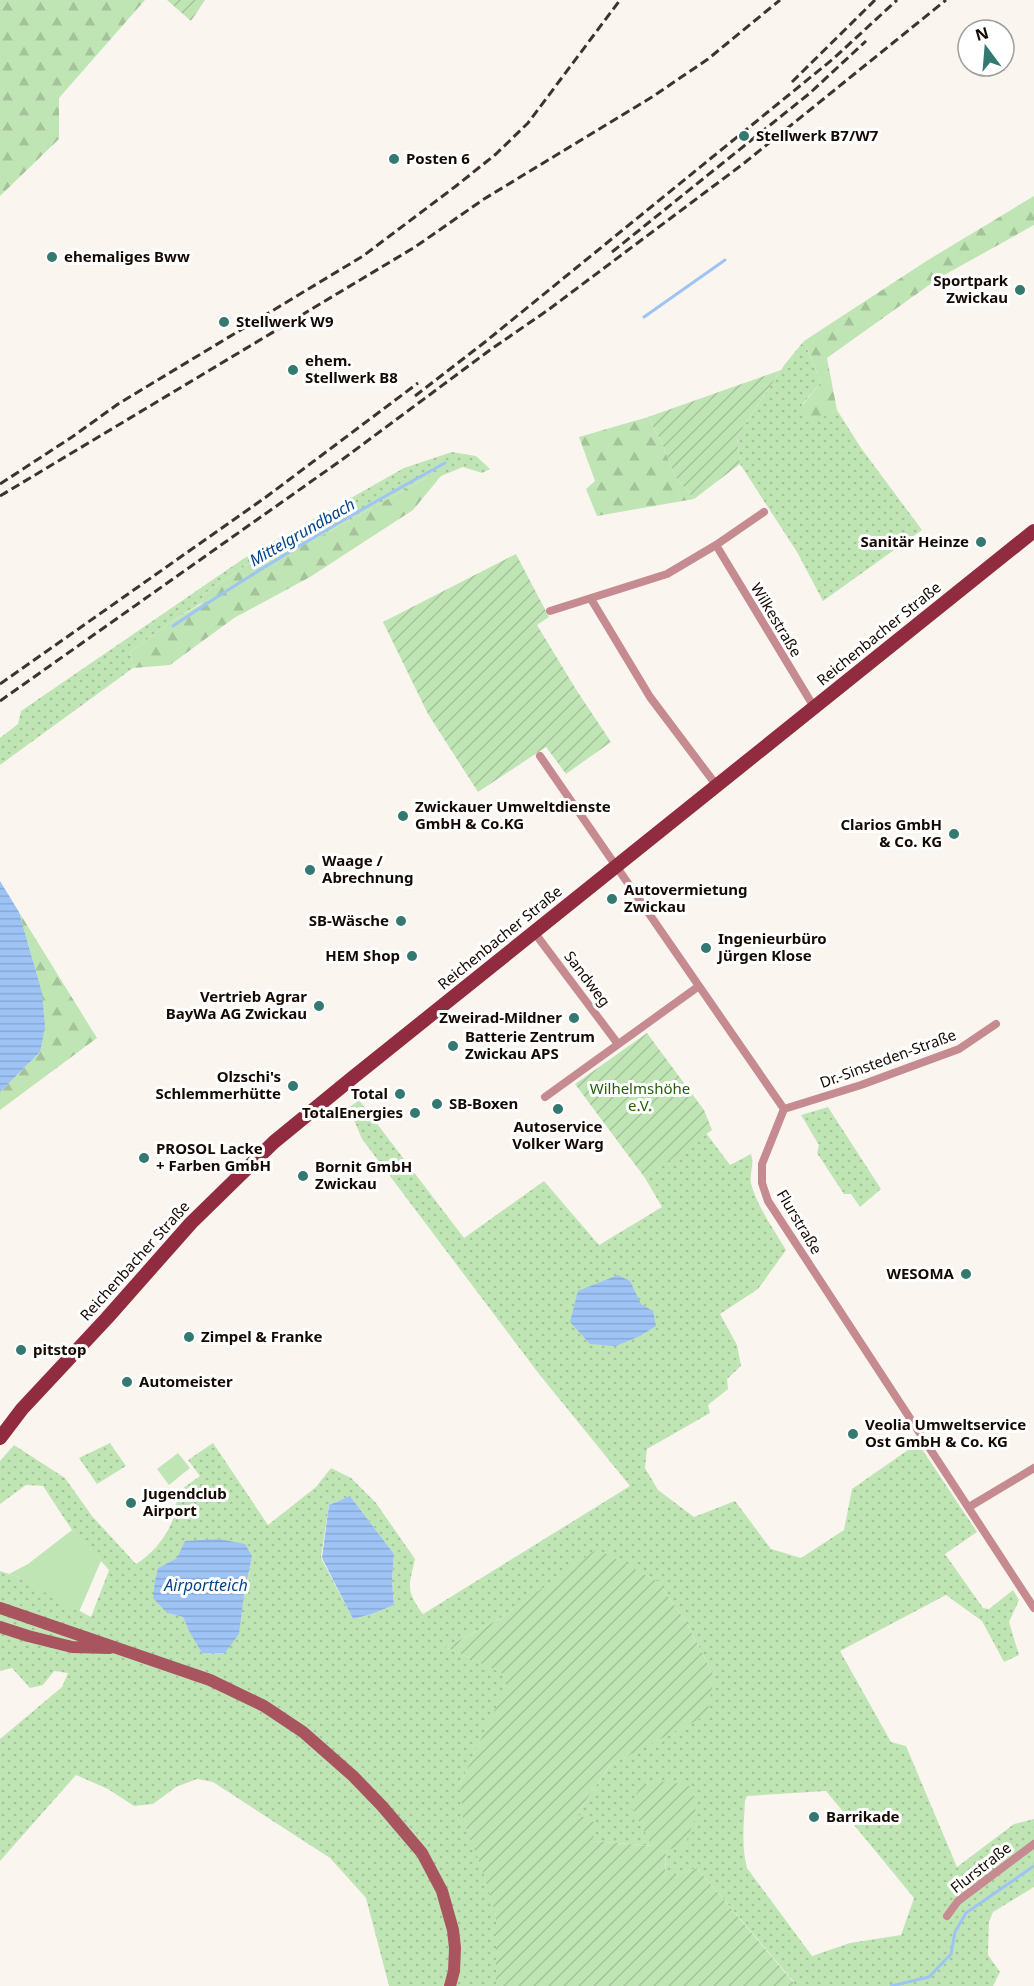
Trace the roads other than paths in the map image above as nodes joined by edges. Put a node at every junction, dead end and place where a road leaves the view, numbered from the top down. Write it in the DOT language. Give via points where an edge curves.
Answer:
graph roads {
  1 [pos="764,512"];
  2 [pos="1034,531"];
  3 [pos="716,545"];
  4 [pos="591,599"];
  5 [pos="550,611"];
  6 [pos="814,707"];
  7 [pos="540,756"];
  8 [pos="717,786"];
  9 [pos="617,866"];
  10 [pos="534,932"];
  11 [pos="699,986"];
  12 [pos="996,1024"];
  13 [pos="618,1044"];
  14 [pos="545,1097"];
  15 [pos="784,1109"];
  16 [pos="22,1409"];
  17 [pos="0,1426"];
  18 [pos="0,1438"];
  19 [pos="1034,1468"];
  20 [pos="969,1508"];
  21 [pos="0,1608"];
  22 [pos="1034,1608"];
  23 [pos="0,1627"];
  24 [pos="114,1648"];
  25 [pos="1034,1844"];
  26 [pos="947,1916"];
  27 [pos="450,1986"];
  1 -- 3 [label="street"];
  2 -- 6 [label="main road, Reichenbacher Straße"];
  3 -- 4 [label="street" via="667,574"];
  3 -- 6 [label="street, Wilkestraße"];
  4 -- 5 [label="street"];
  4 -- 8 [label="street" via="650,697"];
  6 -- 8 [label="main road, Reichenbacher Straße"];
  7 -- 9 [label="street"];
  8 -- 9 [label="main road, Reichenbacher Straße"];
  9 -- 10 [label="main road, Reichenbacher Straße"];
  9 -- 11 [label="street"];
  10 -- 13 [label="street, Sandweg"];
  10 -- 16 [label="main road, Reichenbacher Straße" via="316,1107 241,1173 169,1246"];
  11 -- 13 [label="street"];
  11 -- 15 [label="street"];
  12 -- 15 [label="street, Dr.-Sinsteden-Straße" via="958,1049"];
  13 -- 14 [label="street"];
  15 -- 20 [label="street, Flurstraße" via="762,1164 762,1183 768,1201"];
  16 -- 17 [label="main road, Reichenbacher Straße"];
  16 -- 18 [label="main road, Reichenbacher Straße"];
  19 -- 20 [label="street"];
  20 -- 22 [label="street, Flurstraße"];
  21 -- 24 [label="main road"];
  23 -- 24 [label="main road" via="72,1647"];
  24 -- 27 [label="main road" via="210,1680 264,1706 303,1732 353,1776 408,1834 442,1891 455,1948"];
  25 -- 26 [label="street, Flurstraße" via="958,1900"];
}
